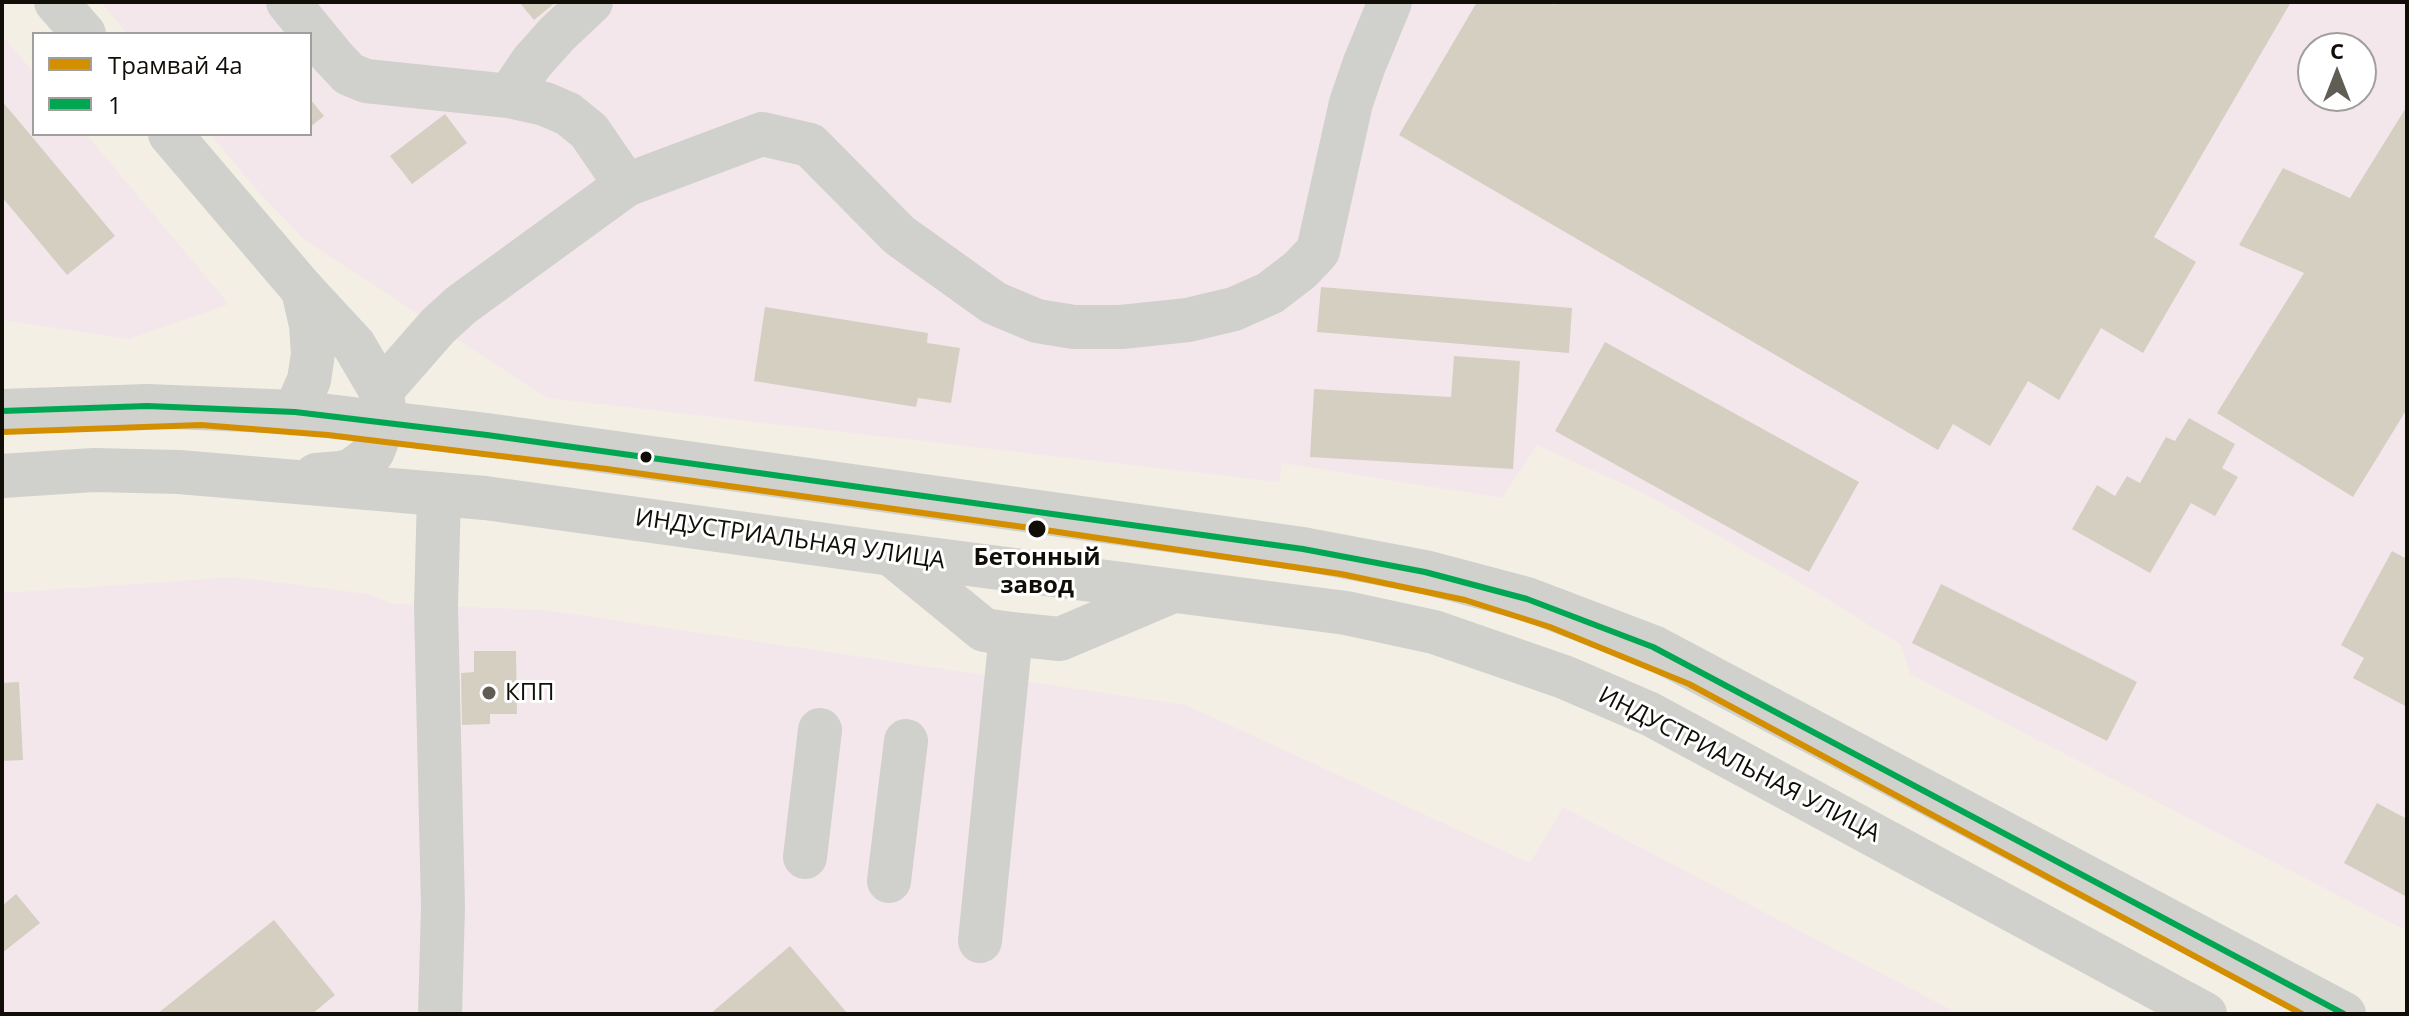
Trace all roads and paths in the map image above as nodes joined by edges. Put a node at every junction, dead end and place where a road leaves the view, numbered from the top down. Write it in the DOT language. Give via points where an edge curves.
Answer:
graph roads {
  1 [pos="56,2"];
  2 [pos="288,2"];
  3 [pos="591,2"];
  4 [pos="1390,2"];
  5 [pos="82,32"];
  6 [pos="509,96"];
  7 [pos="172,136"];
  8 [pos="626,185"];
  9 [pos="303,290"];
  10 [pos="382,407"];
  11 [pos="2,411"];
  12 [pos="295,412"];
  13 [pos="2,476"];
  14 [pos="262,477"];
  15 [pos="439,494"];
  16 [pos="891,554"];
  17 [pos="1173,591"];
  18 [pos="1011,634"];
  19 [pos="820,730"];
  20 [pos="906,741"];
  21 [pos="805,857"];
  22 [pos="889,881"];
  23 [pos="980,941"];
  24 [pos="440,1014"];
  25 [pos="2205,1014"];
  26 [pos="2344,1014"];
  1 -- 5 [label="main road"];
  2 -- 6 [label="main road" via="349,74 366,81"];
  3 -- 6 [label="main road" via="532,62"];
  4 -- 8 [label="main road" via="1351,103 1318,251 1270,293 1234,309 1121,327 1037,321 994,303 899,235 810,145 762,134"];
  6 -- 8 [label="main road" via="568,114 589,131"];
  7 -- 9 [label="main road"];
  8 -- 10 [label="main road" via="461,305 438,326"];
  9 -- 10 [label="main road" via="354,345"];
  9 -- 12 [label="main road" via="313,354"];
  10 -- 12 [label="main road"];
  10 -- 14 [label="main road" via="370,456 352,470"];
  10 -- 26 [label="main road" via="1303,549 1425,572 1527,599 1653,647"];
  11 -- 12 [label="main road" via="147,406"];
  13 -- 14 [label="main road, ИНДУСТРИАЛЬНАЯ УЛИЦА" via="94,470"];
  14 -- 15 [label="main road, ИНДУСТРИАЛЬНАЯ УЛИЦА"];
  15 -- 16 [label="main road, ИНДУСТРИАЛЬНАЯ УЛИЦА"];
  15 -- 24 [label="main road"];
  16 -- 17 [label="main road, ИНДУСТРИАЛЬНАЯ УЛИЦА"];
  16 -- 18 [label="main road" via="984,630"];
  17 -- 18 [label="main road" via="1060,639"];
  17 -- 25 [label="main road, ИНДУСТРИАЛЬНАЯ УЛИЦА" via="1346,613 1434,632 1609,695"];
  18 -- 23 [label="main road"];
  19 -- 21 [label="main road"];
  20 -- 22 [label="main road"];
}
